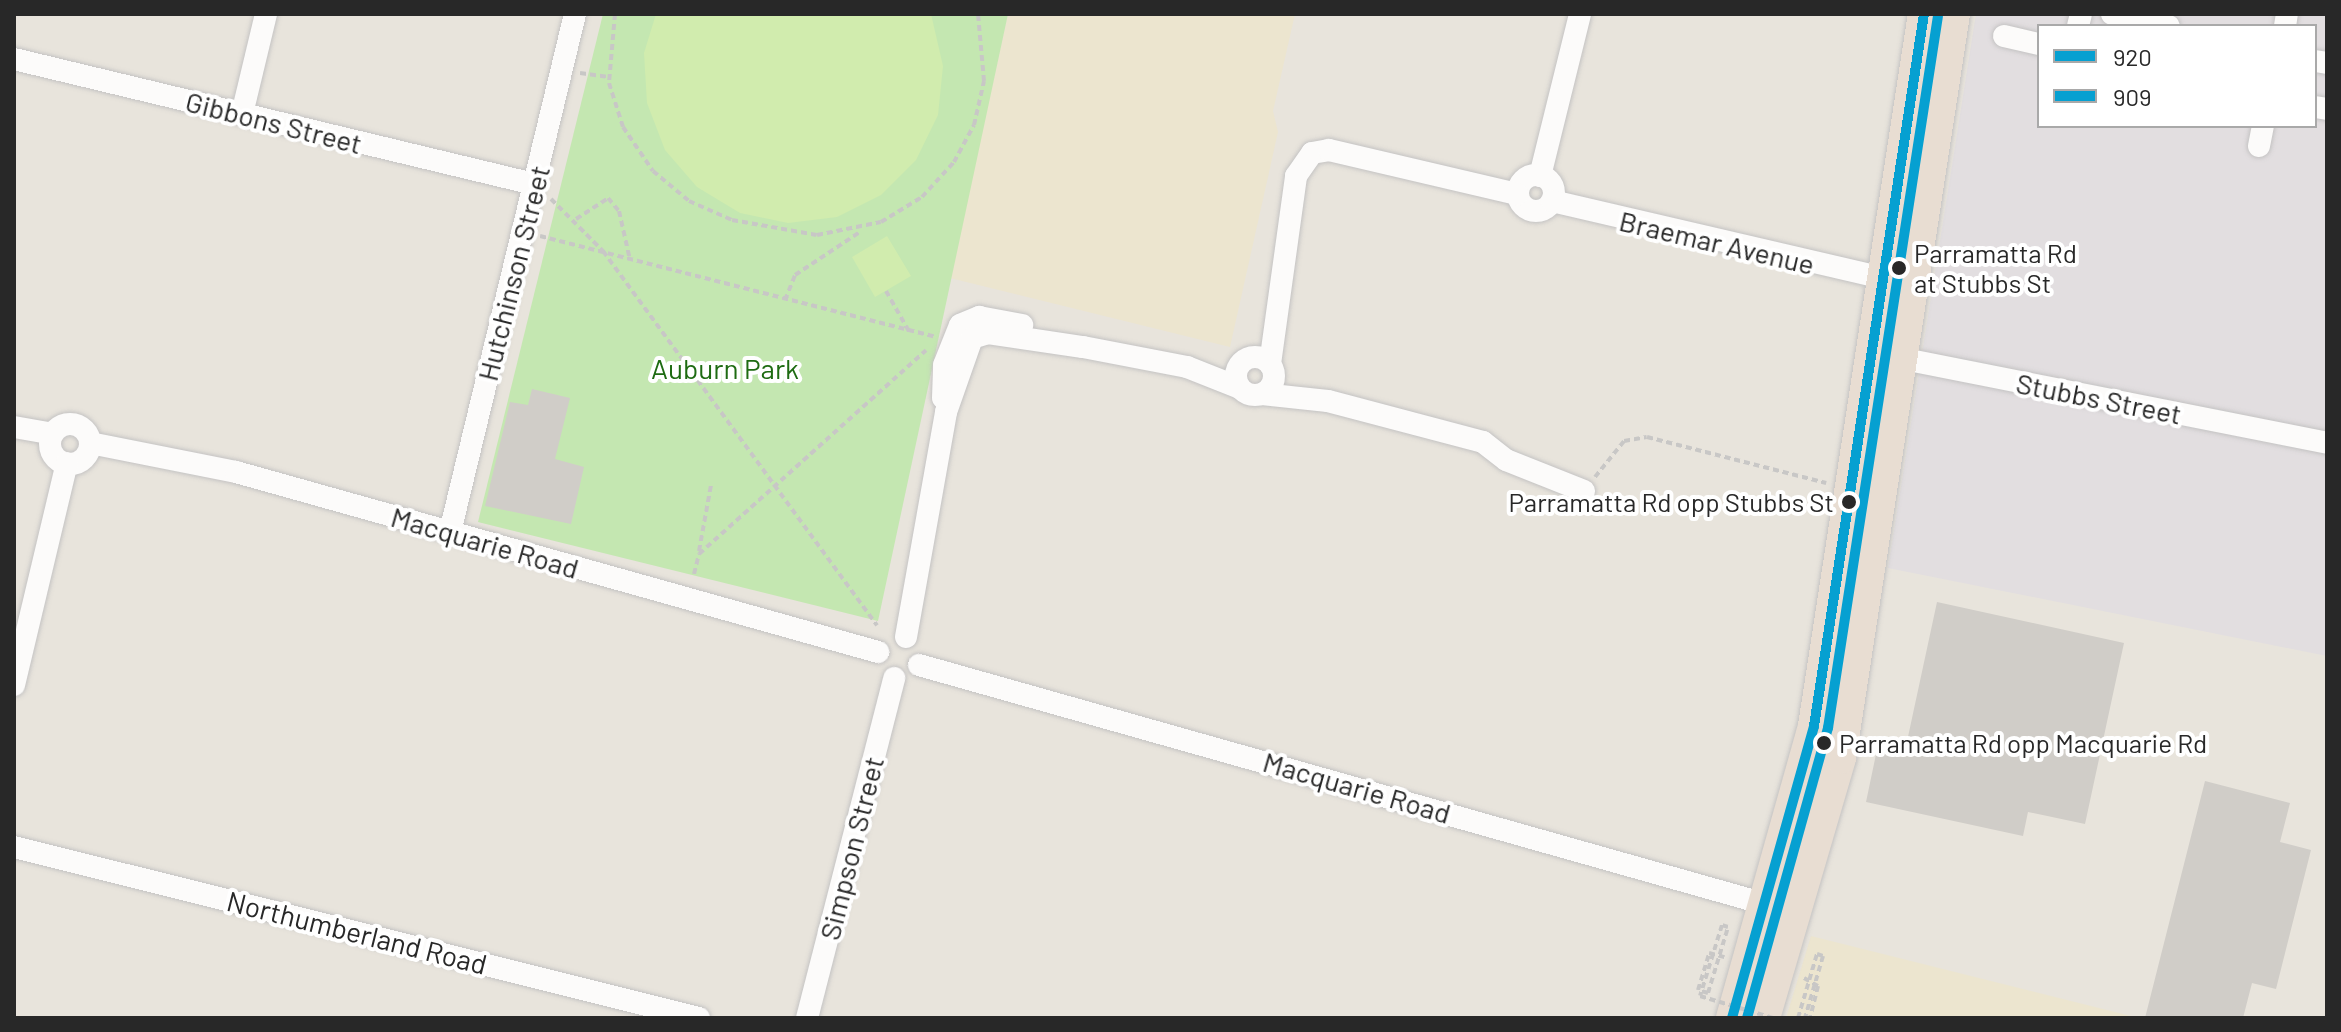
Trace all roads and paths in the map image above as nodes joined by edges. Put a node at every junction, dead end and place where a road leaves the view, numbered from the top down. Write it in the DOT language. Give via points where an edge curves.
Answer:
graph roads {
  1 [pos="266,14"];
  2 [pos="575,14"];
  3 [pos="615,14"];
  4 [pos="978,14"];
  5 [pos="1580,14"];
  6 [pos="1924,14"];
  7 [pos="1954,14"];
  8 [pos="2122,19"];
  9 [pos="2156,24"];
  10 [pos="2004,36"];
  11 [pos="2037,44"];
  12 [pos="14,59"];
  13 [pos="561,70"];
  14 [pos="609,77"];
  15 [pos="242,114"];
  16 [pos="1540,176"];
  17 [pos="534,184"];
  18 [pos="1517,194"];
  19 [pos="1552,201"];
  20 [pos="576,219"];
  21 [pos="865,229"];
  22 [pos="523,232"];
  23 [pos="603,251"];
  24 [pos="631,261"];
  25 [pos="1882,278"];
  26 [pos="886,291"];
  27 [pos="785,300"];
  28 [pos="910,333"];
  29 [pos="954,338"];
  30 [pos="1870,353"];
  31 [pos="1902,358"];
  32 [pos="1187,367"];
  33 [pos="1259,371"];
  34 [pos="14,427"];
  35 [pos="52,434"];
  36 [pos="90,443"];
  37 [pos="2327,443"];
  38 [pos="67,463"];
  39 [pos="1833,484"];
  40 [pos="711,485"];
  41 [pos="777,485"];
  42 [pos="1584,491"];
  43 [pos="450,532"];
  44 [pos="699,554"];
  45 [pos="694,574"];
  46 [pos="877,625"];
  47 [pos="906,637"];
  48 [pos="878,652"];
  49 [pos="919,665"];
  50 [pos="894,678"];
  51 [pos="14,685"];
  52 [pos="14,847"];
  53 [pos="1780,909"];
  54 [pos="1740,929"];
  55 [pos="1812,951"];
  56 [pos="699,1018"];
  57 [pos="807,1018"];
  58 [pos="1732,1018"];
  59 [pos="1764,1018"];
  60 [pos="1773,1018"];
  61 [pos="1798,1018"];
  62 [pos="1808,1018"];
  1 -- 15 [label="street"];
  2 -- 13 [label="street, Hutchinson Street"];
  3 -- 14 [label="path"];
  4 -- 21 [label="path" via="984,73 966,143 922,197"];
  5 -- 16 [label="street"];
  6 -- 25 [label="highway"];
  7 -- 31 [label="highway"];
  8 -- 9 [label="street"];
  10 -- 11 [label="street"];
  12 -- 15 [label="street, Gibbons Street"];
  13 -- 14 [label="path"];
  13 -- 17 [label="street, Hutchinson Street"];
  14 -- 21 [label="path" via="635,148 689,201 773,230 825,235"];
  15 -- 17 [label="street, Gibbons Street"];
  16 -- 18 [label="street" via="1524,179"];
  16 -- 19 [label="street" via="1552,186"];
  17 -- 20 [label="path"];
  17 -- 22 [label="street, Hutchinson Street"];
  18 -- 19 [label="street" via="1535,212"];
  18 -- 33 [label="street" via="1329,150 1312,153 1299,164"];
  19 -- 25 [label="street, Braemar Avenue"];
  20 -- 23 [label="path"];
  20 -- 24 [label="path" via="608,198"];
  21 -- 27 [label="path" via="795,275"];
  22 -- 23 [label="path"];
  22 -- 43 [label="street, Hutchinson Street"];
  23 -- 24 [label="path"];
  23 -- 41 [label="path"];
  24 -- 27 [label="path"];
  25 -- 30 [label="highway"];
  26 -- 28 [label="path"];
  27 -- 28 [label="path"];
  28 -- 29 [label="path"];
  29 -- 32 [label="street" via="988,333"];
  29 -- 41 [label="path"];
  29 -- 47 [label="street"];
  30 -- 31 [label="street, Stubbs Street"];
  30 -- 53 [label="highway" via="1814,726"];
  31 -- 37 [label="street, Stubbs Street"];
  31 -- 53 [label="highway" via="1840,758"];
  32 -- 33 [label="street"];
  32 -- 33 [label="street" via="1240,388"];
  33 -- 42 [label="street" via="1328,401 1483,442 1506,460"];
  34 -- 35 [label="street"];
  35 -- 36 [label="street" via="74,424"];
  35 -- 38 [label="street" via="52,453"];
  36 -- 38 [label="street" via="83,459"];
  36 -- 43 [label="street, Macquarie Road" via="236,472"];
  38 -- 51 [label="street"];
  39 -- 42 [label="path" via="1647,437 1624,441"];
  40 -- 44 [label="path"];
  41 -- 44 [label="path"];
  41 -- 46 [label="path"];
  43 -- 48 [label="street, Macquarie Road"];
  44 -- 45 [label="path"];
  47 -- 48 [label="street" via="887,639"];
  47 -- 49 [label="street" via="917,645"];
  48 -- 50 [label="street" via="882,670"];
  49 -- 50 [label="street"];
  49 -- 53 [label="street, Macquarie Road"];
  50 -- 57 [label="street, Simpson Street"];
  52 -- 56 [label="street, Northumberland Road"];
  53 -- 58 [label="highway"];
  53 -- 59 [label="highway"];
  54 -- 60 [label="path, bridge" via="1733,927 1724,958 1709,953 1698,990 1708,993 1728,927 1722,925 1700,996"];
  55 -- 62 [label="path" via="1803,982 1818,986"];
  61 -- 62 [label="path, bridge" via="1817,954 1823,956"];
}
